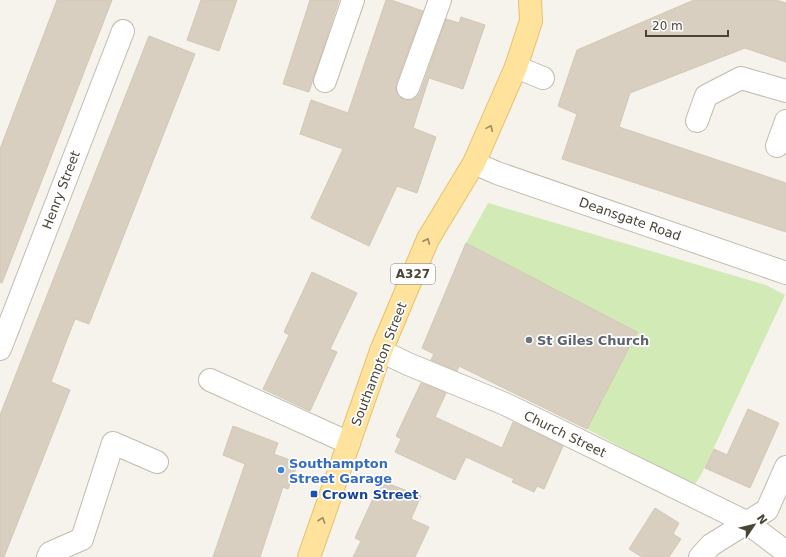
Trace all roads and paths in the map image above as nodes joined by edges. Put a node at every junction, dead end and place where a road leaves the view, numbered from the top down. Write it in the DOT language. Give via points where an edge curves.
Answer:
graph roads {
  1 [pos="353,0"];
  2 [pos="440,0"];
  3 [pos="530,0"];
  4 [pos="123,31"];
  5 [pos="516,67"];
  6 [pos="542,78"];
  7 [pos="325,81"];
  8 [pos="408,88"];
  9 [pos="786,91"];
  10 [pos="697,120"];
  11 [pos="786,121"];
  12 [pos="777,146"];
  13 [pos="474,163"];
  14 [pos="786,273"];
  15 [pos="0,349"];
  16 [pos="381,351"];
  17 [pos="210,380"];
  18 [pos="349,443"];
  19 [pos="157,462"];
  20 [pos="786,468"];
  21 [pos="746,522"];
  22 [pos="786,552"];
  23 [pos="48,557"];
  24 [pos="309,557"];
  25 [pos="700,557"];
  1 -- 7 [label="street"];
  2 -- 8 [label="street"];
  3 -- 5 [label="main road, Southampton Street / A327" via="531,21"];
  4 -- 15 [label="street, Henry Street"];
  5 -- 6 [label="street"];
  13 -- 5 [label="main road, Southampton Street / A327, one-way"];
  9 -- 10 [label="street" via="741,78 706,96"];
  11 -- 12 [label="street"];
  13 -- 14 [label="street, Deansgate Road"];
  16 -- 13 [label="main road, Southampton Street / A327, one-way" via="428,239"];
  16 -- 18 [label="main road, Southampton Street / A327"];
  16 -- 21 [label="street, Church Street" via="505,404"];
  17 -- 18 [label="street"];
  24 -- 18 [label="main road, Southampton Street / A327, one-way"];
  19 -- 23 [label="street" via="113,443 82,539 50,553"];
  20 -- 21 [label="street" via="766,510"];
  21 -- 22 [label="street, Church Street"];
  21 -- 25 [label="street" via="711,545"];
}
